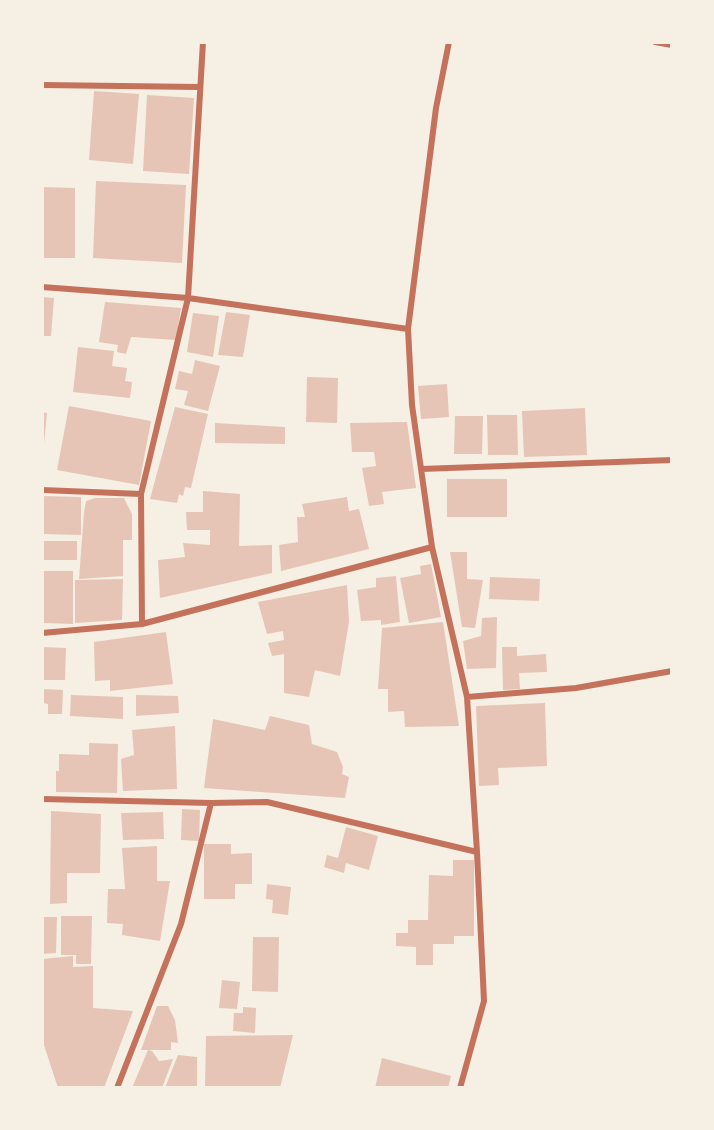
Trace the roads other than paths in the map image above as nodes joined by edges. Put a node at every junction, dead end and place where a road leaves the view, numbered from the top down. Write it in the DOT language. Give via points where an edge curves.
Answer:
graph roads {
  1 [pos="203,42"];
  2 [pos="449,42"];
  3 [pos="655,42"];
  4 [pos="672,45"];
  5 [pos="42,85"];
  6 [pos="199,87"];
  7 [pos="42,287"];
  8 [pos="188,298"];
  9 [pos="408,329"];
  10 [pos="672,460"];
  11 [pos="421,469"];
  12 [pos="42,490"];
  13 [pos="141,494"];
  14 [pos="432,547"];
  15 [pos="142,624"];
  16 [pos="42,633"];
  17 [pos="672,671"];
  18 [pos="467,697"];
  19 [pos="42,799"];
  20 [pos="211,803"];
  21 [pos="477,852"];
  22 [pos="117,1088"];
  23 [pos="460,1088"];
  1 -- 6 [label="street"];
  2 -- 9 [label="street" via="436,108"];
  3 -- 4 [label="street"];
  5 -- 6 [label="street"];
  6 -- 8 [label="street"];
  7 -- 8 [label="street"];
  8 -- 9 [label="street"];
  8 -- 13 [label="street"];
  9 -- 11 [label="street" via="412,405"];
  10 -- 11 [label="street"];
  11 -- 14 [label="street"];
  12 -- 13 [label="street"];
  13 -- 15 [label="street"];
  14 -- 15 [label="street"];
  14 -- 18 [label="street"];
  15 -- 16 [label="street"];
  17 -- 18 [label="street" via="576,688"];
  18 -- 21 [label="street"];
  19 -- 20 [label="street"];
  20 -- 21 [label="street" via="267,802"];
  20 -- 22 [label="street" via="181,924"];
  21 -- 23 [label="street" via="484,1001"];
}
